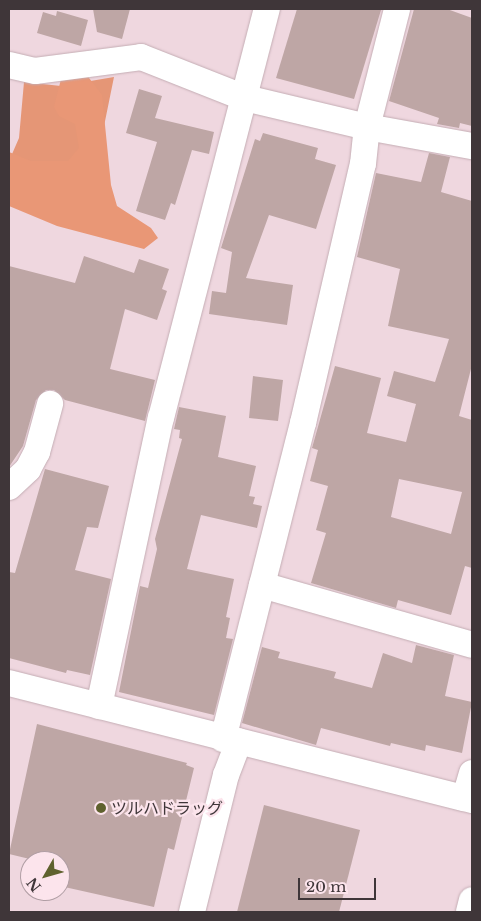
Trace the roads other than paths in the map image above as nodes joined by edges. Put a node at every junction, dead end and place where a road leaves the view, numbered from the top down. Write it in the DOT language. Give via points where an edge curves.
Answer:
graph roads {
  1 [pos="267,9"];
  2 [pos="396,9"];
  3 [pos="9,65"];
  4 [pos="245,98"];
  5 [pos="367,128"];
  6 [pos="472,146"];
  7 [pos="50,404"];
  8 [pos="9,487"];
  9 [pos="262,585"];
  10 [pos="472,645"];
  11 [pos="9,683"];
  12 [pos="99,706"];
  13 [pos="231,740"];
  14 [pos="472,773"];
  15 [pos="469,799"];
  16 [pos="472,900"];
  17 [pos="192,912"];
  18 [pos="469,912"];
  1 -- 4 [label="street"];
  2 -- 5 [label="street"];
  3 -- 4 [label="street" via="35,71 142,57"];
  4 -- 5 [label="street"];
  4 -- 12 [label="street" via="161,418"];
  5 -- 6 [label="street"];
  5 -- 9 [label="street" via="361,174"];
  7 -- 8 [label="street" via="37,452 28,469"];
  9 -- 10 [label="street"];
  9 -- 13 [label="street"];
  11 -- 12 [label="street"];
  12 -- 13 [label="street"];
  13 -- 15 [label="street"];
  13 -- 17 [label="street" via="226,775"];
  14 -- 15 [label="street"];
  16 -- 18 [label="street"];
}
